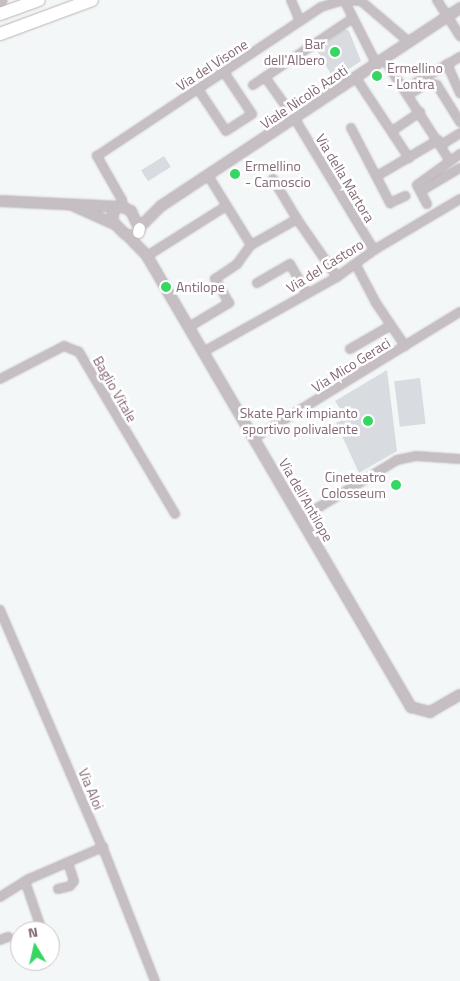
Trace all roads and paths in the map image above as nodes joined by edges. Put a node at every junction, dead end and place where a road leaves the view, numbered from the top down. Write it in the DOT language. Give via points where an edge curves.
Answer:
graph roads {
  1 [pos="40,0"];
  2 [pos="92,0"];
  3 [pos="291,0"];
  4 [pos="344,0"];
  5 [pos="437,0"];
  6 [pos="460,8"];
  7 [pos="0,14"];
  8 [pos="450,15"];
  9 [pos="353,18"];
  10 [pos="300,21"];
  11 [pos="0,34"];
  12 [pos="460,36"];
  13 [pos="409,42"];
  14 [pos="460,57"];
  15 [pos="380,62"];
  16 [pos="447,64"];
  17 [pos="224,72"];
  18 [pos="265,77"];
  19 [pos="356,78"];
  20 [pos="254,85"];
  21 [pos="198,89"];
  22 [pos="406,92"];
  23 [pos="460,93"];
  24 [pos="420,112"];
  25 [pos="295,119"];
  26 [pos="460,122"];
  27 [pos="351,128"];
  28 [pos="392,131"];
  29 [pos="460,133"];
  30 [pos="440,142"];
  31 [pos="460,154"];
  32 [pos="409,158"];
  33 [pos="450,161"];
  34 [pos="460,168"];
  35 [pos="377,176"];
  36 [pos="209,177"];
  37 [pos="273,179"];
  38 [pos="420,191"];
  39 [pos="405,196"];
  40 [pos="460,200"];
  41 [pos="0,201"];
  42 [pos="71,204"];
  43 [pos="427,204"];
  44 [pos="161,206"];
  45 [pos="226,206"];
  46 [pos="124,209"];
  47 [pos="297,219"];
  48 [pos="114,224"];
  49 [pos="139,230"];
  50 [pos="127,235"];
  51 [pos="251,245"];
  52 [pos="374,250"];
  53 [pos="144,252"];
  54 [pos="356,264"];
  55 [pos="336,277"];
  56 [pos="257,283"];
  57 [pos="307,294"];
  58 [pos="460,312"];
  59 [pos="390,326"];
  60 [pos="189,327"];
  61 [pos="405,346"];
  62 [pos="350,348"];
  63 [pos="203,352"];
  64 [pos="0,379"];
  65 [pos="254,438"];
  66 [pos="460,459"];
  67 [pos="174,514"];
  68 [pos="301,518"];
  69 [pos="0,610"];
  70 [pos="460,695"];
  71 [pos="103,847"];
  72 [pos="68,862"];
  73 [pos="25,881"];
  74 [pos="58,889"];
  75 [pos="0,897"];
  76 [pos="39,921"];
  77 [pos="155,981"];
  1 -- 7 [label="main road"];
  2 -- 11 [label="main road"];
  3 -- 10 [label="street"];
  4 -- 9 [label="street"];
  4 -- 10 [label="street, Via del Visone"];
  4 -- 13 [label="street" via="361,1"];
  5 -- 8 [label="street"];
  6 -- 8 [label="street, Viale Nicolò Azoti"];
  8 -- 12 [label="street"];
  8 -- 13 [label="street, Viale Nicolò Azoti"];
  9 -- 15 [label="street"];
  9 -- 18 [label="street"];
  10 -- 17 [label="street, Via del Visone"];
  13 -- 15 [label="street, Viale Nicolò Azoti"];
  14 -- 16 [label="street"];
  15 -- 19 [label="street, Viale Nicolò Azoti"];
  15 -- 22 [label="street"];
  16 -- 22 [label="street"];
  16 -- 23 [label="street"];
  17 -- 21 [label="street, Via del Visone"];
  17 -- 21 [label="street" via="252,114 226,131"];
  18 -- 20 [label="street"];
  18 -- 25 [label="street, Via della Martora"];
  19 -- 25 [label="street, Viale Nicolò Azoti"];
  19 -- 28 [label="street"];
  21 -- 46 [label="street, Via del Visone" via="97,156"];
  22 -- 24 [label="street"];
  22 -- 26 [label="street" via="427,83 437,85"];
  24 -- 28 [label="street"];
  24 -- 30 [label="street"];
  25 -- 36 [label="street, Viale Nicolò Azoti"];
  25 -- 52 [label="street, Via della Martora"];
  27 -- 35 [label="street"];
  28 -- 32 [label="street"];
  29 -- 30 [label="street"];
  30 -- 32 [label="street"];
  30 -- 33 [label="street"];
  31 -- 33 [label="street"];
  32 -- 35 [label="street"];
  33 -- 38 [label="street" via="417,185"];
  34 -- 38 [label="street"];
  35 -- 39 [label="street" via="390,202"];
  36 -- 44 [label="street, Viale Nicolò Azoti"];
  36 -- 45 [label="street"];
  37 -- 47 [label="street"];
  38 -- 43 [label="street"];
  40 -- 52 [label="street, Via del Castoro"];
  41 -- 42 [label="street"];
  42 -- 46 [label="street"];
  42 -- 48 [label="street"];
  44 -- 46 [label="street"];
  44 -- 49 [label="street"];
  45 -- 51 [label="street"];
  45 -- 53 [label="street"];
  46 -- 48 [label="street" via="112,216"];
  46 -- 49 [label="street"];
  47 -- 51 [label="street"];
  47 -- 55 [label="street"];
  48 -- 50 [label="street"];
  49 -- 50 [label="street"];
  49 -- 53 [label="street"];
  50 -- 53 [label="street"];
  51 -- 60 [label="street" via="237,264 215,279 228,303"];
  52 -- 54 [label="street, Via del Castoro"];
  53 -- 60 [label="street, Via dell'Antilope"];
  54 -- 55 [label="street, Via del Castoro"];
  54 -- 59 [label="street"];
  55 -- 57 [label="street, Via del Castoro"];
  56 -- 57 [label="street" via="290,264"];
  57 -- 63 [label="street, Via del Castoro"];
  58 -- 61 [label="street, Via Mico Geraci"];
  59 -- 61 [label="street"];
  59 -- 62 [label="street"];
  60 -- 63 [label="street, Via dell'Antilope"];
  61 -- 65 [label="street, Via Mico Geraci"];
  63 -- 65 [label="street, Via dell'Antilope"];
  64 -- 67 [label="street, Baglio Vitale" via="64,346 79,352"];
  65 -- 68 [label="street, Via dell'Antilope"];
  66 -- 68 [label="street" via="416,456 397,460"];
  68 -- 70 [label="street, Via dell'Antilope" via="406,699 419,711 437,709"];
  69 -- 71 [label="street, Via Aloi"];
  71 -- 72 [label="street"];
  71 -- 77 [label="street, Via Aloi"];
  72 -- 73 [label="street"];
  72 -- 74 [label="street" via="74,881 70,886"];
  73 -- 75 [label="street"];
  73 -- 76 [label="street"];
}
